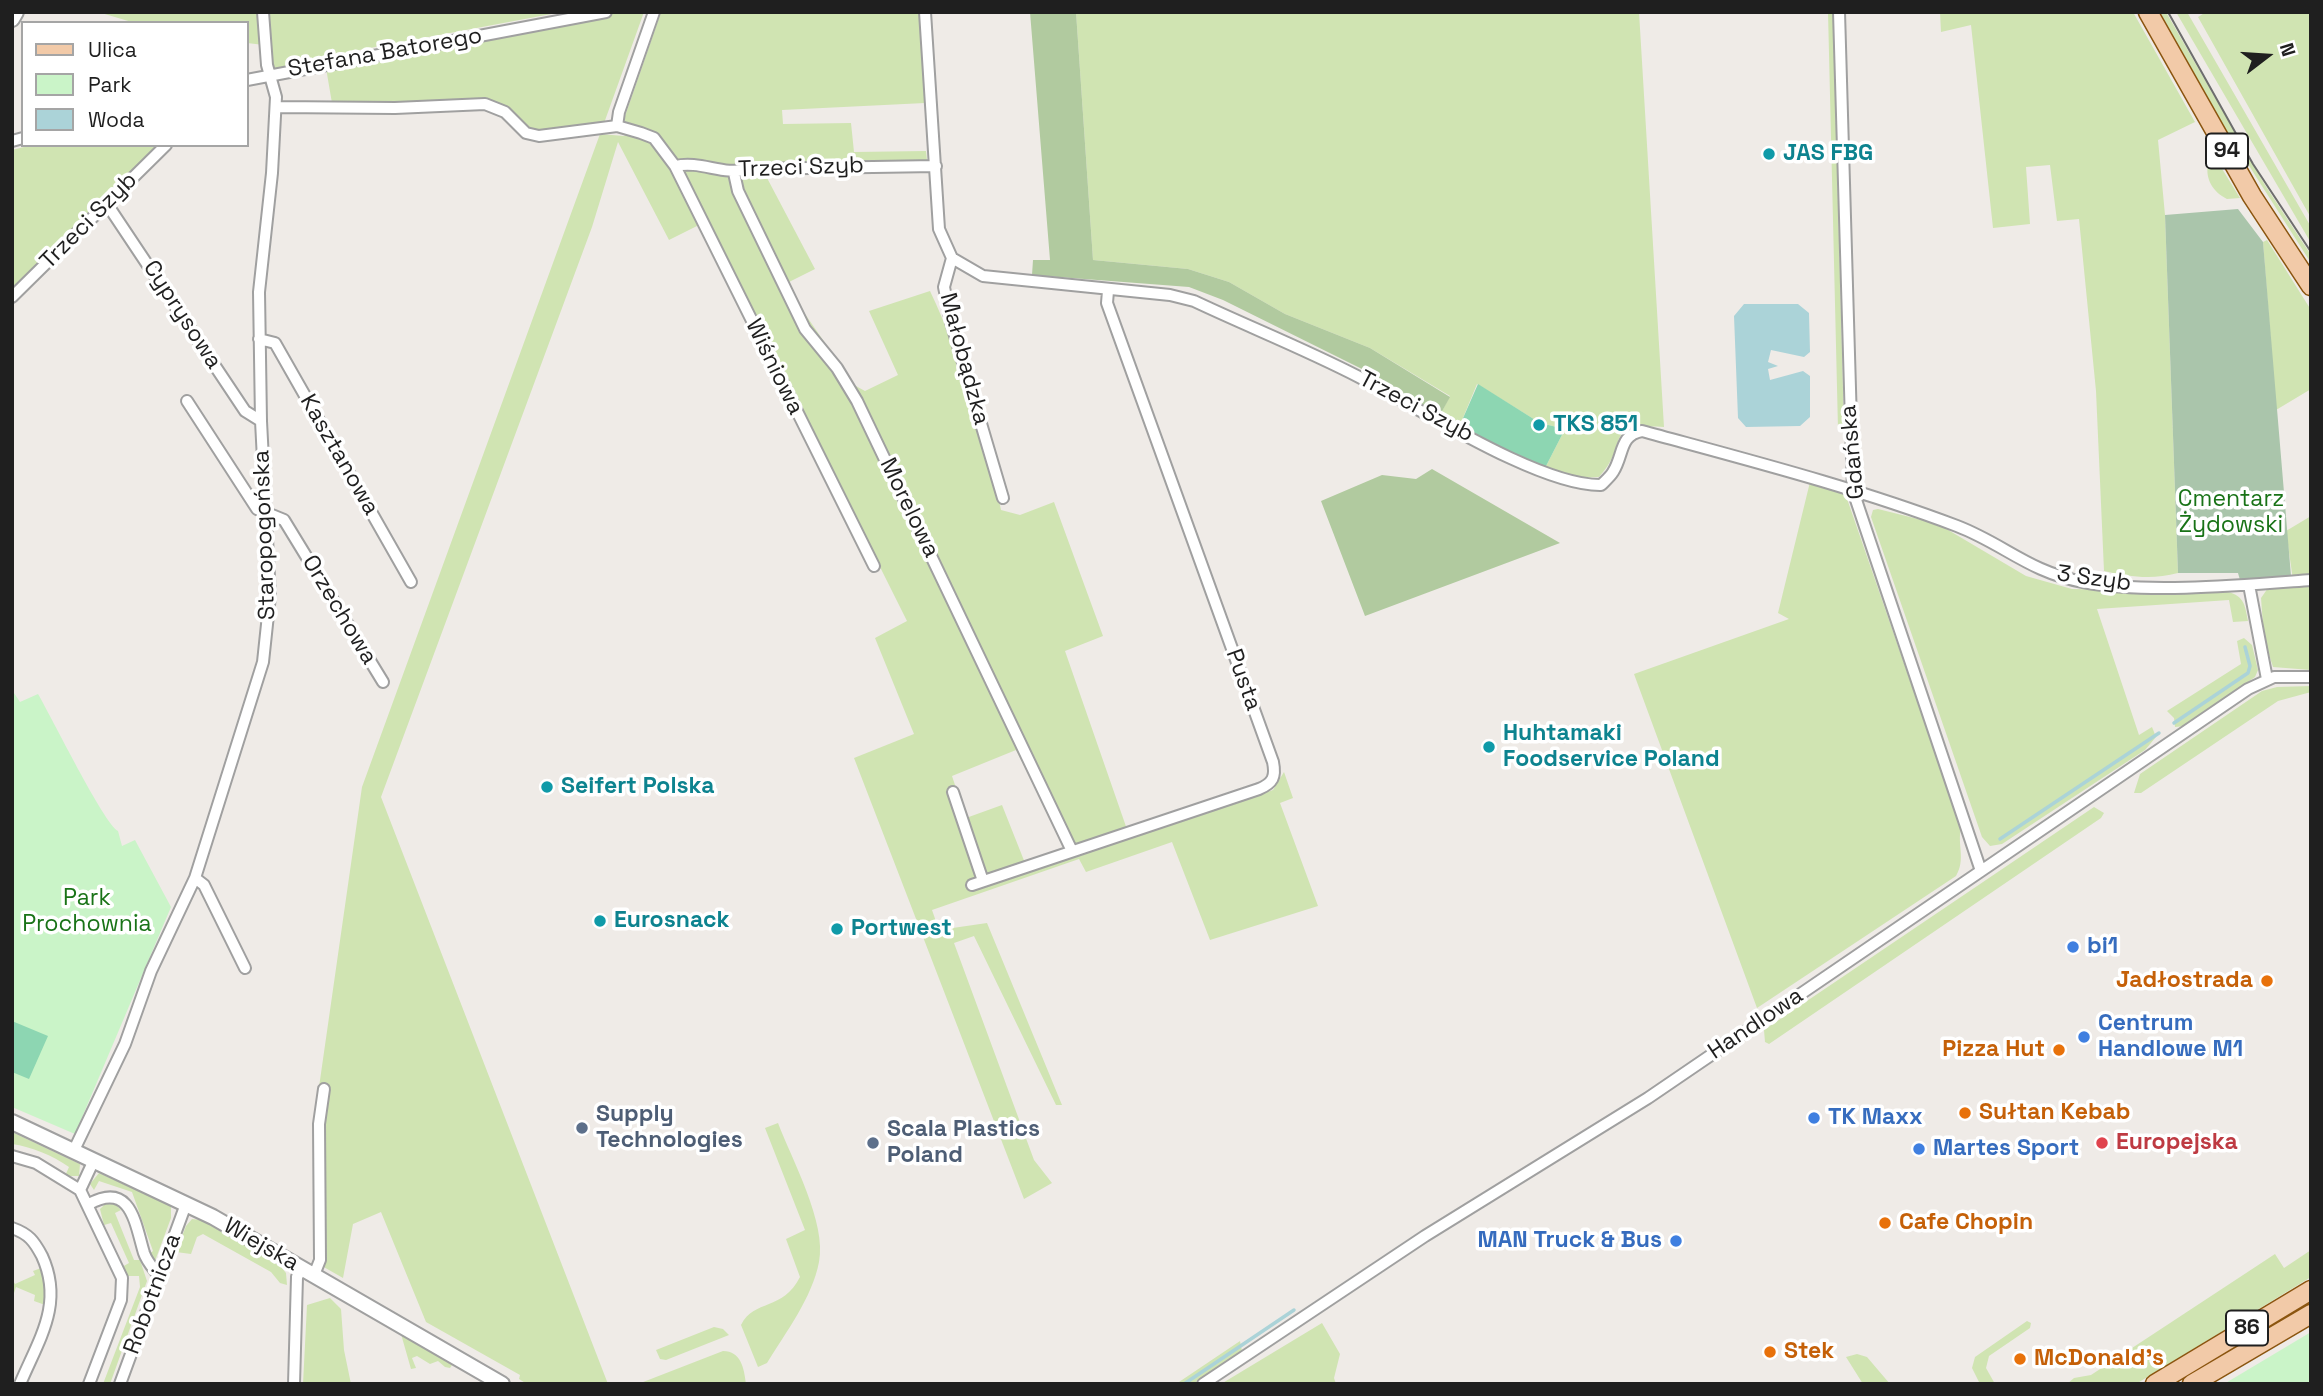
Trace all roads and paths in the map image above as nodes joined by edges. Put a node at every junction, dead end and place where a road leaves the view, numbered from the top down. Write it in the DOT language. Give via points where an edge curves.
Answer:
graph roads {
  1 [pos="16,12"];
  2 [pos="263,12"];
  3 [pos="606,12"];
  4 [pos="654,12"];
  5 [pos="925,12"];
  6 [pos="1839,12"];
  7 [pos="2148,12"];
  8 [pos="12,19"];
  9 [pos="271,74"];
  10 [pos="248,80"];
  11 [pos="276,107"];
  12 [pos="618,126"];
  13 [pos="164,147"];
  14 [pos="675,166"];
  15 [pos="936,166"];
  16 [pos="734,173"];
  17 [pos="107,204"];
  18 [pos="952,258"];
  19 [pos="2311,286"];
  20 [pos="1108,290"];
  21 [pos="12,297"];
  22 [pos="259,339"];
  23 [pos="187,401"];
  24 [pos="261,421"];
  25 [pos="1853,491"];
  26 [pos="1003,498"];
  27 [pos="265,513"];
  28 [pos="874,566"];
  29 [pos="2311,580"];
  30 [pos="411,582"];
  31 [pos="2249,585"];
  32 [pos="2311,677"];
  33 [pos="2267,679"];
  34 [pos="383,682"];
  35 [pos="953,792"];
  36 [pos="1072,851"];
  37 [pos="1981,871"];
  38 [pos="195,878"];
  39 [pos="984,881"];
  40 [pos="972,885"];
  41 [pos="245,968"];
  42 [pos="324,1089"];
  43 [pos="12,1122"];
  44 [pos="74,1150"];
  45 [pos="12,1156"];
  46 [pos="94,1160"];
  47 [pos="80,1190"];
  48 [pos="89,1204"];
  49 [pos="186,1204"];
  50 [pos="12,1228"];
  51 [pos="308,1272"];
  52 [pos="159,1276"];
  53 [pos="2311,1290"];
  54 [pos="2311,1314"];
  55 [pos="20,1384"];
  56 [pos="89,1384"];
  57 [pos="120,1384"];
  58 [pos="293,1384"];
  59 [pos="502,1384"];
  60 [pos="1203,1384"];
  61 [pos="2155,1384"];
  62 [pos="2192,1384"];
  1 -- 8 [label="street"];
  2 -- 9 [label="street, Staropogońska"];
  3 -- 9 [label="street, Stefana Batorego"];
  4 -- 12 [label="street"];
  5 -- 15 [label="street, Małobądzka"];
  6 -- 25 [label="street, Gdańska"];
  7 -- 19 [label="main road, 94" via="2252,196"];
  9 -- 10 [label="street, Stefana Batorego"];
  9 -- 11 [label="street, Staropogońska"];
  11 -- 12 [label="street" via="485,104 505,112 526,133 540,136"];
  11 -- 22 [label="street, Staropogońska"];
  12 -- 14 [label="street" via="654,138"];
  13 -- 17 [label="street, Trzeci Szyb"];
  14 -- 16 [label="street, Trzeci Szyb" via="701,164"];
  14 -- 28 [label="street, Wiśniowa"];
  15 -- 16 [label="street, Trzeci Szyb" via="747,169"];
  15 -- 18 [label="street, Małobądzka" via="939,229"];
  16 -- 36 [label="street, Morelowa" via="738,191 805,329 837,368 886,460"];
  17 -- 21 [label="street, Trzeci Szyb"];
  17 -- 24 [label="street, Cyprysowa" via="245,411"];
  18 -- 20 [label="street, Trzeci Szyb" via="983,276"];
  18 -- 26 [label="street, Małobądzka" via="944,287 951,322"];
  20 -- 25 [label="street, Trzeci Szyb" via="1194,301 1358,376 1477,440 1581,485 1601,485 1614,471 1625,440 1642,431"];
  20 -- 36 [label="street, Pusta" via="1107,303 1273,762 1274,776 1259,789"];
  22 -- 24 [label="street, Staropogońska"];
  22 -- 30 [label="street, Kasztanowa" via="275,343"];
  23 -- 27 [label="street, Orzechowa" via="257,509"];
  24 -- 27 [label="street, Staropogońska"];
  25 -- 31 [label="street, 3 Szyb" via="1960,527 2038,570 2062,577 2153,586"];
  25 -- 37 [label="street, Gdańska"];
  27 -- 34 [label="street, Orzechowa" via="284,520"];
  27 -- 38 [label="street, Staropogońska" via="270,612 263,662"];
  29 -- 31 [label="street, 3 Szyb"];
  31 -- 33 [label="street"];
  32 -- 33 [label="street"];
  33 -- 37 [label="street, Handlowa"];
  35 -- 39 [label="street"];
  36 -- 39 [label="street, Pusta"];
  37 -- 60 [label="street, Handlowa" via="1648,1098 1424,1236"];
  38 -- 41 [label="street" via="204,885"];
  38 -- 44 [label="street, Staropogońska" via="151,971 125,1044"];
  39 -- 40 [label="street, Pusta"];
  42 -- 51 [label="street" via="319,1124 320,1260"];
  43 -- 44 [label="street, Wiejska"];
  44 -- 46 [label="street, Wiejska"];
  45 -- 47 [label="street" via="36,1163"];
  46 -- 47 [label="street"];
  46 -- 49 [label="street, Wiejska"];
  47 -- 48 [label="street"];
  48 -- 52 [label="street" via="102,1197 118,1198 130,1208 145,1256"];
  48 -- 56 [label="street" via="123,1287"];
  49 -- 51 [label="street, Wiejska"];
  49 -- 52 [label="street, Robotnicza"];
  50 -- 55 [label="street" via="32,1238 49,1272 53,1295"];
  51 -- 58 [label="street" via="297,1277"];
  51 -- 59 [label="street, Wiejska"];
  52 -- 57 [label="street, Robotnicza"];
  53 -- 61 [label="main road, 86"];
  54 -- 62 [label="main road, 86"];
}
